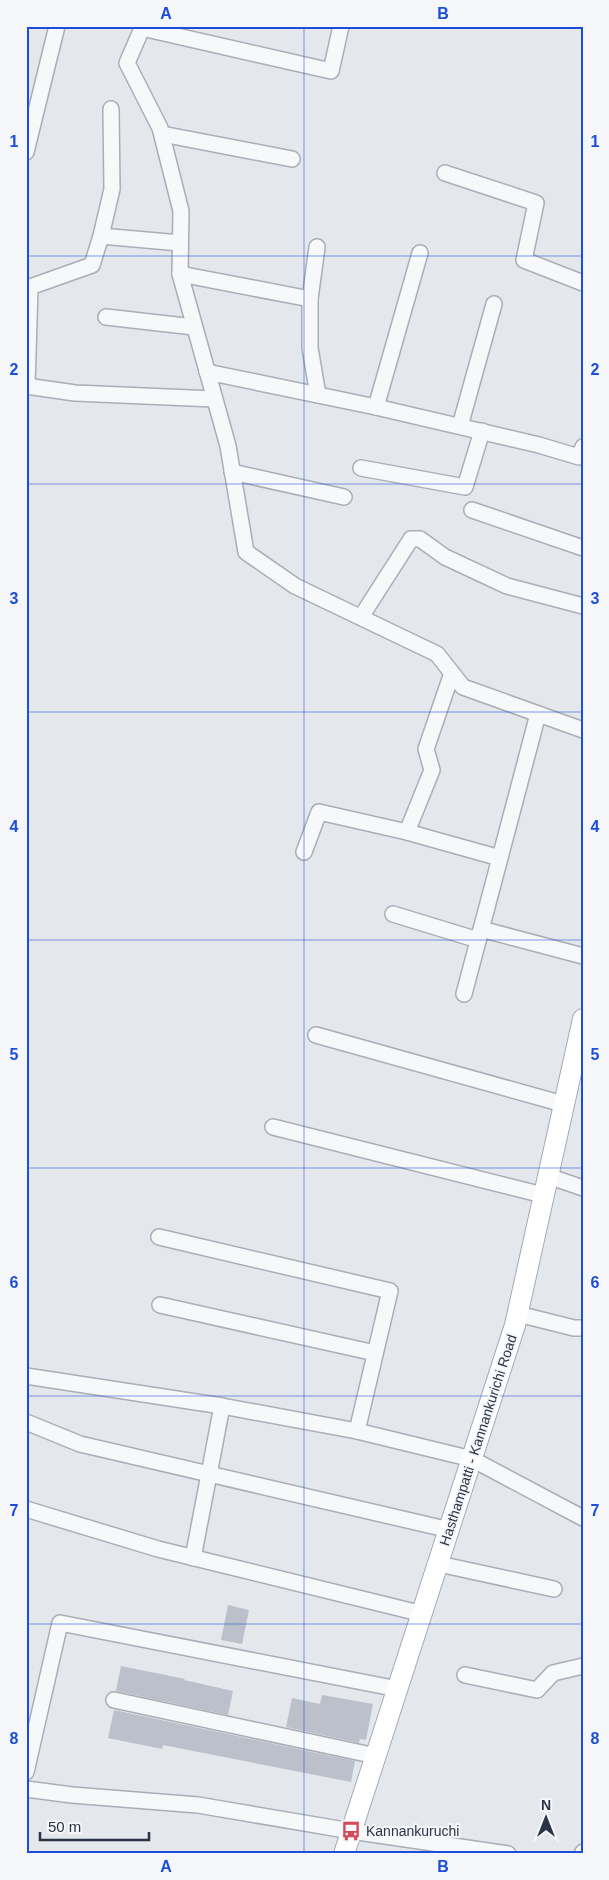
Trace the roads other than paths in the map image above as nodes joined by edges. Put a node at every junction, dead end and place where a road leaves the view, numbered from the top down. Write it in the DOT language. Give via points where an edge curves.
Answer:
graph roads {
  1 [pos="57,26"];
  2 [pos="341,26"];
  3 [pos="142,27"];
  4 [pos="111,109"];
  5 [pos="162,134"];
  6 [pos="26,152"];
  7 [pos="292,159"];
  8 [pos="445,173"];
  9 [pos="101,236"];
  10 [pos="180,243"];
  11 [pos="317,247"];
  12 [pos="420,253"];
  13 [pos="180,274"];
  14 [pos="583,283"];
  15 [pos="28,287"];
  16 [pos="310,299"];
  17 [pos="494,304"];
  18 [pos="106,318"];
  19 [pos="194,327"];
  20 [pos="207,372"];
  21 [pos="26,386"];
  22 [pos="318,395"];
  23 [pos="214,399"];
  24 [pos="376,407"];
  25 [pos="460,426"];
  26 [pos="482,431"];
  27 [pos="583,447"];
  28 [pos="362,468"];
  29 [pos="232,472"];
  30 [pos="344,497"];
  31 [pos="472,510"];
  32 [pos="583,548"];
  33 [pos="583,606"];
  34 [pos="360,617"];
  35 [pos="452,673"];
  36 [pos="538,714"];
  37 [pos="583,730"];
  38 [pos="407,832"];
  39 [pos="304,852"];
  40 [pos="500,858"];
  41 [pos="393,914"];
  42 [pos="480,935"];
  43 [pos="583,956"];
  44 [pos="464,994"];
  45 [pos="581,1031"];
  46 [pos="316,1035"];
  47 [pos="563,1104"];
  48 [pos="273,1127"];
  49 [pos="545,1186"];
  50 [pos="583,1188"];
  51 [pos="159,1238"];
  52 [pos="160,1306"];
  53 [pos="518,1314"];
  54 [pos="583,1328"];
  55 [pos="375,1353"];
  56 [pos="26,1376"];
  57 [pos="222,1406"];
  58 [pos="26,1422"];
  59 [pos="357,1431"];
  60 [pos="472,1459"];
  61 [pos="210,1474"];
  62 [pos="26,1510"];
  63 [pos="583,1518"];
  64 [pos="450,1530"];
  65 [pos="193,1558"];
  66 [pos="439,1564"];
  67 [pos="554,1590"];
  68 [pos="423,1614"];
  69 [pos="583,1666"];
  70 [pos="465,1675"];
  71 [pos="398,1689"];
  72 [pos="114,1700"];
  73 [pos="376,1756"];
  74 [pos="26,1772"];
  75 [pos="26,1789"];
  76 [pos="351,1831"];
  77 [pos="344,1854"];
  78 [pos="508,1854"];
  1 -- 6 [label="street"];
  2 -- 3 [label="street" via="331,71"];
  3 -- 5 [label="street" via="127,63"];
  4 -- 9 [label="street" via="112,189"];
  5 -- 7 [label="street"];
  5 -- 10 [label="street" via="181,212"];
  8 -- 14 [label="street" via="536,203 524,260"];
  9 -- 10 [label="street"];
  9 -- 15 [label="street" via="92,265"];
  10 -- 13 [label="street"];
  11 -- 16 [label="street"];
  12 -- 24 [label="street"];
  13 -- 16 [label="street"];
  13 -- 19 [label="street"];
  15 -- 21 [label="street"];
  16 -- 22 [label="street" via="310,348"];
  17 -- 25 [label="street"];
  18 -- 19 [label="street"];
  19 -- 20 [label="street"];
  20 -- 22 [label="street"];
  20 -- 23 [label="street"];
  21 -- 23 [label="street" via="75,393"];
  22 -- 24 [label="street"];
  23 -- 29 [label="street"];
  24 -- 25 [label="street"];
  25 -- 26 [label="street"];
  26 -- 27 [label="street" via="539,444 579,458"];
  26 -- 28 [label="street" via="465,487"];
  29 -- 30 [label="street"];
  29 -- 34 [label="street" via="246,552 296,586"];
  31 -- 32 [label="street"];
  33 -- 34 [label="street" via="507,586 444,557 420,539 411,539"];
  34 -- 35 [label="street" via="437,654"];
  35 -- 36 [label="street" via="463,687"];
  35 -- 38 [label="street" via="426,749 432,770"];
  36 -- 37 [label="street"];
  36 -- 40 [label="street"];
  38 -- 39 [label="street" via="319,812"];
  38 -- 40 [label="street"];
  40 -- 42 [label="street"];
  41 -- 42 [label="street"];
  42 -- 43 [label="street"];
  42 -- 44 [label="street"];
  45 -- 47 [label="main road, Hasthampatti - Kannankurichi Road"];
  46 -- 47 [label="street"];
  47 -- 49 [label="main road, Hasthampatti - Kannankurichi Road"];
  48 -- 49 [label="street"];
  49 -- 50 [label="street"];
  49 -- 53 [label="main road, Hasthampatti - Kannankurichi Road"];
  51 -- 55 [label="street" via="390,1291"];
  52 -- 55 [label="street"];
  53 -- 54 [label="street"];
  53 -- 60 [label="main road, Hasthampatti - Kannankurichi Road"];
  55 -- 59 [label="street"];
  56 -- 57 [label="street"];
  57 -- 59 [label="street"];
  57 -- 61 [label="street"];
  58 -- 61 [label="street" via="80,1444"];
  59 -- 60 [label="street"];
  60 -- 63 [label="street"];
  60 -- 64 [label="main road, Hasthampatti - Kannankurichi Road"];
  61 -- 64 [label="street"];
  61 -- 65 [label="street"];
  62 -- 65 [label="street"];
  64 -- 66 [label="main road, Hasthampatti - Kannankurichi Road"];
  65 -- 68 [label="street"];
  66 -- 67 [label="street"];
  66 -- 68 [label="main road, Hasthampatti - Kannankurichi Road"];
  68 -- 71 [label="main road, Hasthampatti - Kannankurichi Road"];
  69 -- 70 [label="street" via="553,1674 537,1690"];
  71 -- 73 [label="main road, Hasthampatti - Kannankurichi Road"];
  71 -- 74 [label="street" via="60,1623"];
  72 -- 73 [label="street"];
  73 -- 76 [label="main road, Hasthampatti - Kannankurichi Road"];
  75 -- 76 [label="street" via="72,1796 198,1805"];
  76 -- 77 [label="main road, Hasthampatti - Kannankurichi Road"];
  76 -- 78 [label="street"];
}
